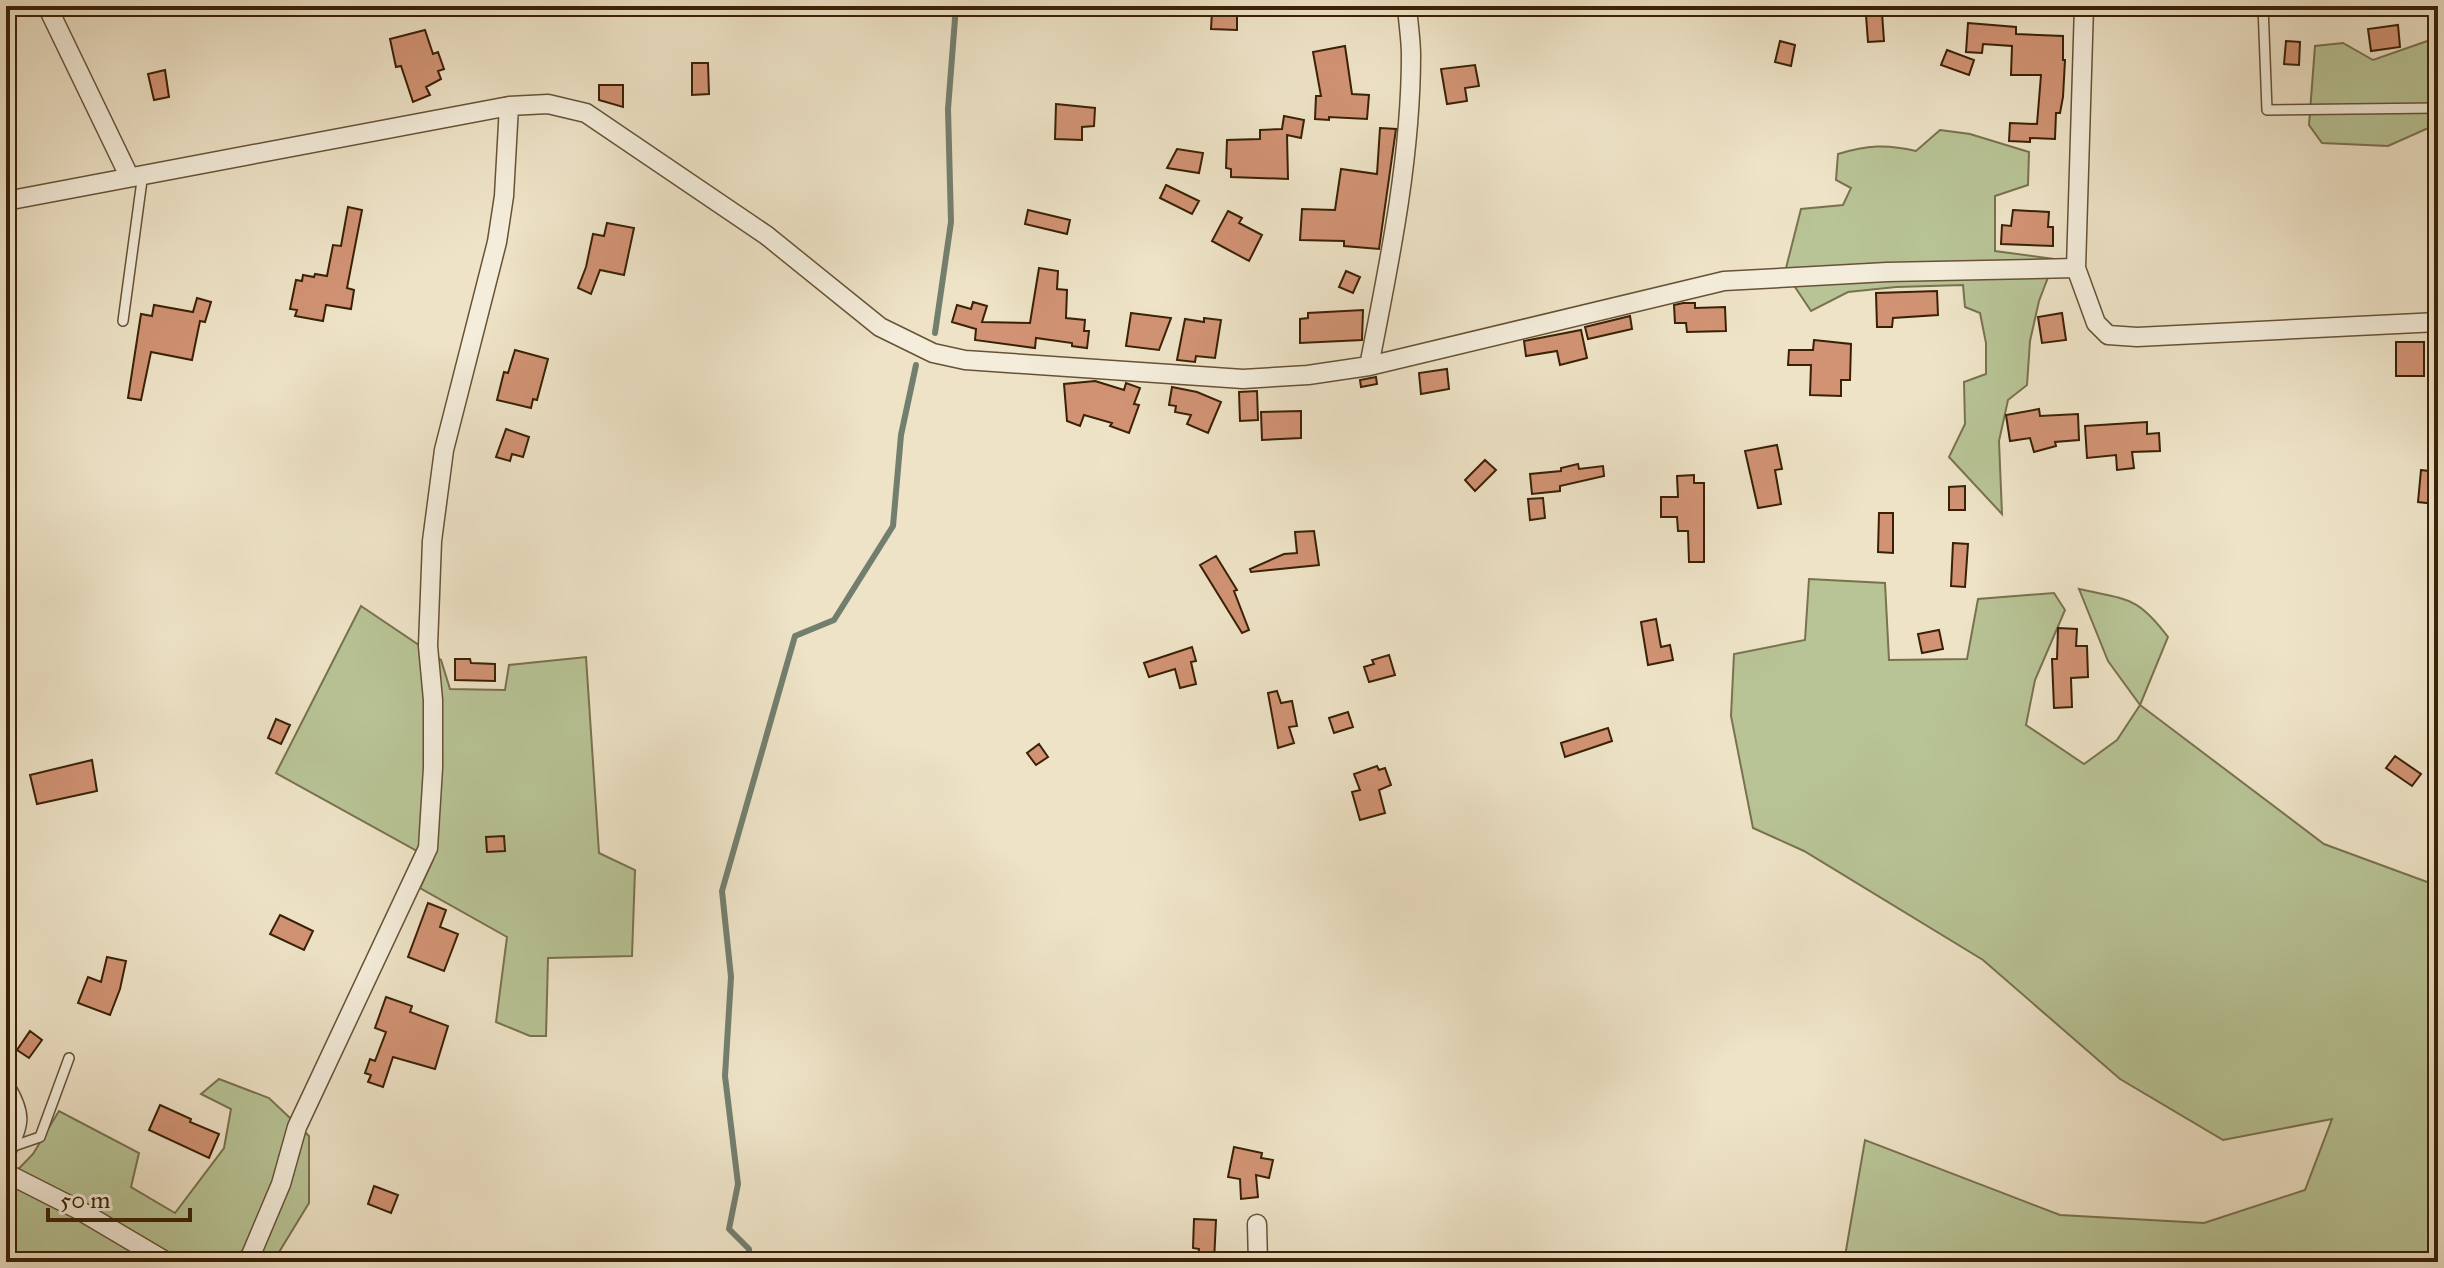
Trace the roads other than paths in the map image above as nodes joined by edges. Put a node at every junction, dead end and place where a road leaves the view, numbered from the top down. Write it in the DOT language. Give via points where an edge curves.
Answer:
graph roads {
  1 [pos="47,6"];
  2 [pos="1407,6"];
  3 [pos="2084,6"];
  4 [pos="2263,6"];
  5 [pos="509,106"];
  6 [pos="2438,108"];
  7 [pos="136,175"];
  8 [pos="6,201"];
  9 [pos="2076,268"];
  10 [pos="123,321"];
  11 [pos="2438,322"];
  12 [pos="1369,366"];
  13 [pos="69,1058"];
  14 [pos="6,1088"];
  15 [pos="7,1150"];
  16 [pos="6,1173"];
  17 [pos="1257,1224"];
  18 [pos="167,1262"];
  19 [pos="245,1262"];
  20 [pos="1258,1262"];
  1 -- 7 [label="street"];
  2 -- 12 [label="street" via="1407,133"];
  3 -- 9 [label="street"];
  4 -- 6 [label="lane" via="2267,110"];
  5 -- 7 [label="street"];
  5 -- 12 [label="street" via="548,104 586,113 766,235 880,327 933,353 1030,366 1243,379"];
  5 -- 19 [label="street" via="497,242 444,450 432,541 428,848 297,1127 281,1184"];
  7 -- 8 [label="street"];
  7 -- 10 [label="lane"];
  9 -- 11 [label="street" via="2096,323 2108,335"];
  9 -- 12 [label="street" via="1724,281"];
  13 -- 15 [label="lane" via="40,1137"];
  14 -- 15 [label="street" via="17,1106 18,1125"];
  16 -- 18 [label="street"];
  17 -- 20 [label="street"];
}
